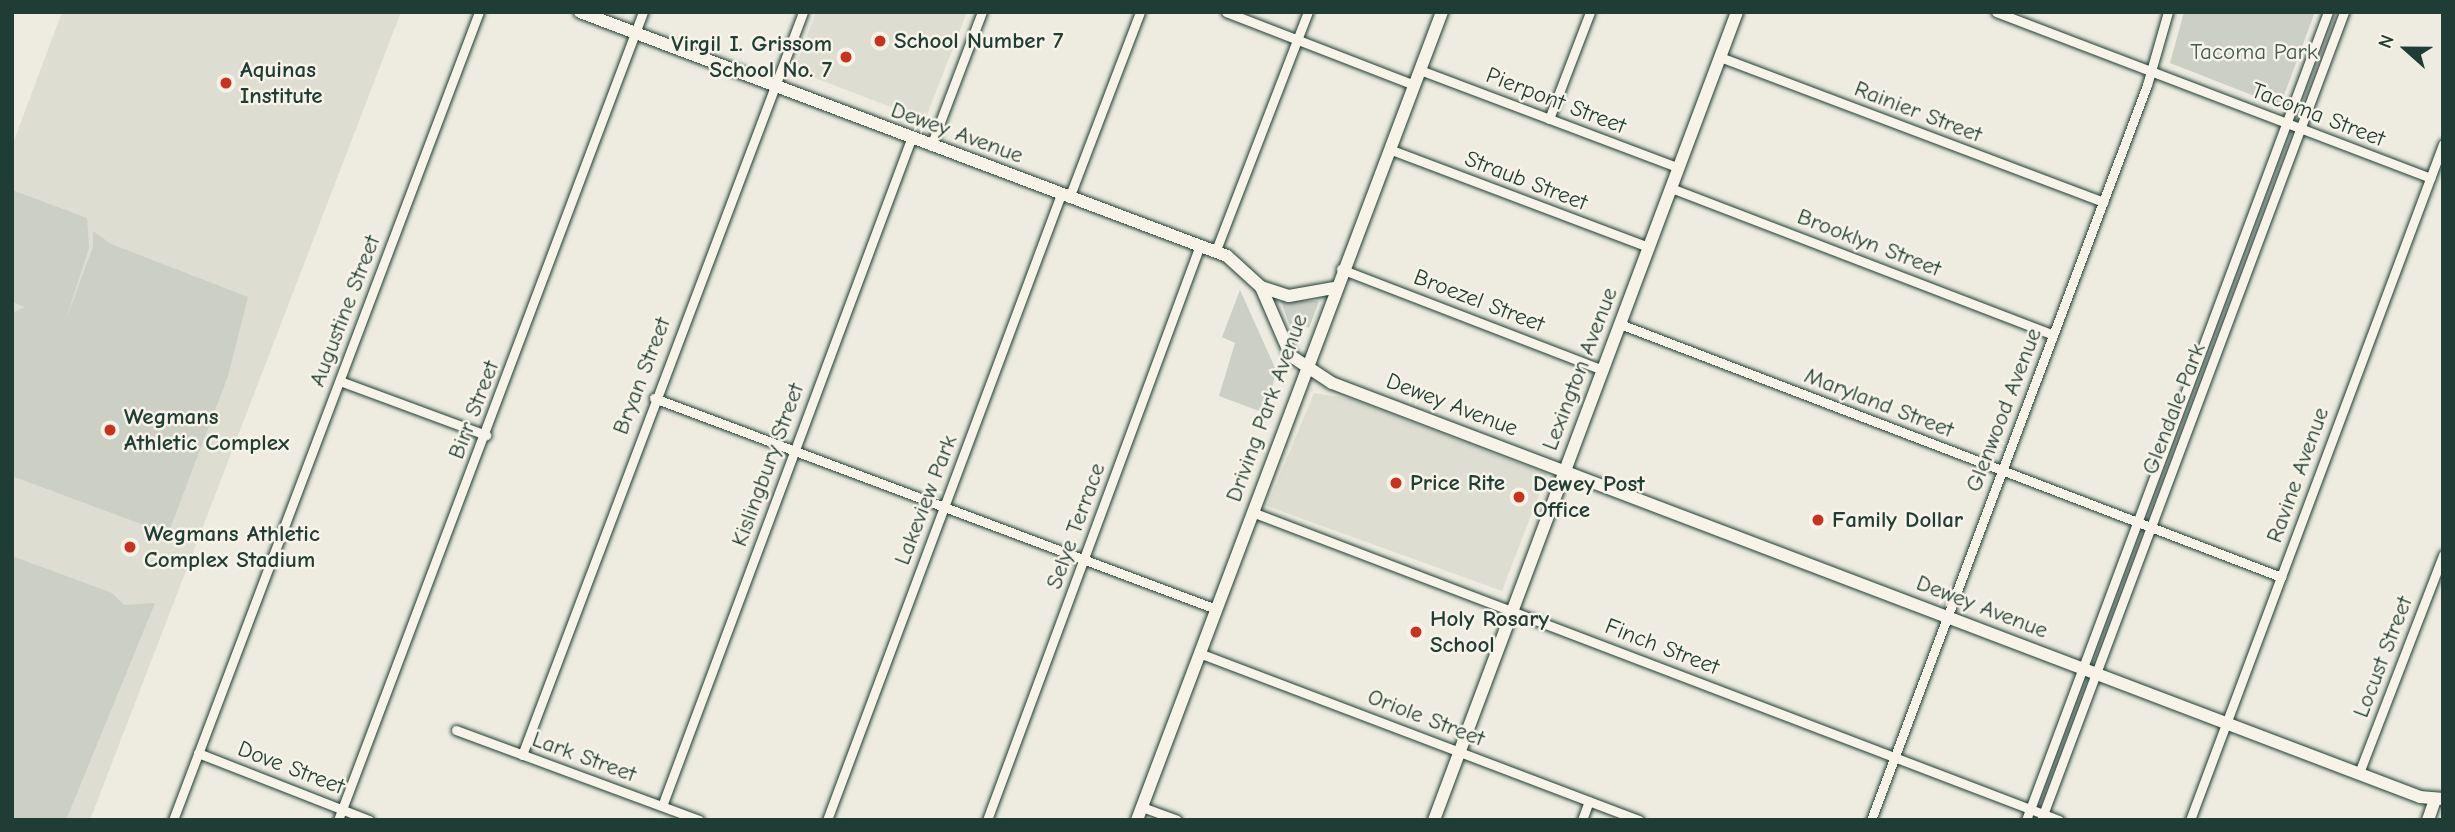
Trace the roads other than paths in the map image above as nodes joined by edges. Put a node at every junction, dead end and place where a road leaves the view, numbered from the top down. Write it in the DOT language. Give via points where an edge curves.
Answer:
graph roads {
  1 [pos="479,12"];
  2 [pos="580,12"];
  3 [pos="643,12"];
  4 [pos="803,12"];
  5 [pos="982,12"];
  6 [pos="1140,12"];
  7 [pos="1226,12"];
  8 [pos="1308,12"];
  9 [pos="1442,12"];
  10 [pos="1590,12"];
  11 [pos="1737,12"];
  12 [pos="1996,12"];
  13 [pos="2168,12"];
  14 [pos="2328,12"];
  15 [pos="2344,12"];
  16 [pos="635,33"];
  17 [pos="1297,40"];
  18 [pos="1720,57"];
  19 [pos="1420,70"];
  20 [pos="2151,72"];
  21 [pos="1414,85"];
  22 [pos="774,86"];
  23 [pos="1549,119"];
  24 [pos="2287,124"];
  25 [pos="2300,129"];
  26 [pos="911,139"];
  27 [pos="2443,144"];
  28 [pos="932,146"];
  29 [pos="1390,149"];
  30 [pos="1679,168"];
  31 [pos="2430,178"];
  32 [pos="1671,188"];
  33 [pos="1065,196"];
  34 [pos="2103,202"];
  35 [pos="1200,245"];
  36 [pos="1649,247"];
  37 [pos="1216,250"];
  38 [pos="1341,269"];
  39 [pos="1261,287"];
  40 [pos="1334,288"];
  41 [pos="1620,324"];
  42 [pos="2053,335"];
  43 [pos="1303,368"];
  44 [pos="1603,370"];
  45 [pos="340,381"];
  46 [pos="654,398"];
  47 [pos="486,435"];
  48 [pos="794,451"];
  49 [pos="1565,470"];
  50 [pos="2002,470"];
  51 [pos="944,507"];
  52 [pos="1252,512"];
  53 [pos="2137,522"];
  54 [pos="2151,527"];
  55 [pos="2443,555"];
  56 [pos="1085,559"];
  57 [pos="2281,577"];
  58 [pos="1216,609"];
  59 [pos="1512,610"];
  60 [pos="1948,616"];
  61 [pos="1199,653"];
  62 [pos="2083,668"];
  63 [pos="2096,673"];
  64 [pos="2226,723"];
  65 [pos="456,730"];
  66 [pos="1459,751"];
  67 [pos="198,753"];
  68 [pos="522,755"];
  69 [pos="1895,757"];
  70 [pos="2358,774"];
  71 [pos="1589,800"];
  72 [pos="2439,800"];
  73 [pos="662,806"];
  74 [pos="1142,807"];
  75 [pos="343,808"];
  76 [pos="2030,809"];
  77 [pos="2042,817"];
  78 [pos="173,820"];
  79 [pos="338,820"];
  80 [pos="369,820"];
  81 [pos="699,820"];
  82 [pos="827,820"];
  83 [pos="987,820"];
  84 [pos="1137,820"];
  85 [pos="1177,820"];
  86 [pos="1434,820"];
  87 [pos="1581,820"];
  88 [pos="1639,820"];
  89 [pos="1871,820"];
  90 [pos="2026,820"];
  91 [pos="2059,820"];
  92 [pos="2190,820"];
  93 [pos="2428,820"];
  1 -- 45 [label="street, Augustine Street"];
  2 -- 16 [label="street, Dewey Avenue"];
  3 -- 16 [label="street, Birr Street"];
  4 -- 22 [label="street, Bryan Street"];
  5 -- 28 [label="street"];
  6 -- 33 [label="street, Lakeview Park"];
  7 -- 17 [label="street"];
  8 -- 17 [label="street"];
  9 -- 19 [label="street, Driving Park Avenue"];
  10 -- 23 [label="street"];
  11 -- 18 [label="street, Lexington Avenue"];
  12 -- 20 [label="street, Tacoma Street"];
  13 -- 20 [label="street, Glenwood Avenue"];
  14 -- 24 [label="street, Glendale Park"];
  15 -- 25 [label="street, Glendale Park"];
  16 -- 22 [label="street, Dewey Avenue"];
  16 -- 47 [label="street, Birr Street"];
  17 -- 21 [label="street"];
  17 -- 37 [label="street"];
  18 -- 30 [label="street, Lexington Avenue"];
  18 -- 34 [label="street, Rainier Street"];
  19 -- 21 [label="street, Driving Park Avenue"];
  19 -- 23 [label="street, Pierpont Street"];
  20 -- 24 [label="street, Tacoma Street"];
  20 -- 34 [label="street, Glenwood Avenue"];
  21 -- 29 [label="street, Driving Park Avenue"];
  22 -- 26 [label="street, Dewey Avenue"];
  22 -- 46 [label="street, Bryan Street"];
  23 -- 30 [label="street, Pierpont Street"];
  24 -- 25 [label="street, Tacoma Street"];
  24 -- 53 [label="street, Glendale Park"];
  25 -- 31 [label="street, Tacoma Street"];
  25 -- 54 [label="street, Glendale Park"];
  26 -- 28 [label="street, Dewey Avenue"];
  26 -- 48 [label="street, Kislingbury Street"];
  27 -- 31 [label="street, Ravine Avenue"];
  28 -- 33 [label="street, Dewey Avenue"];
  29 -- 36 [label="street, Straub Street"];
  29 -- 38 [label="street, Driving Park Avenue"];
  30 -- 32 [label="street, Lexington Avenue"];
  31 -- 57 [label="street, Ravine Avenue"];
  32 -- 36 [label="street, Lexington Avenue"];
  32 -- 42 [label="street, Brooklyn Street"];
  33 -- 35 [label="street, Dewey Avenue"];
  33 -- 51 [label="street, Lakeview Park"];
  34 -- 42 [label="street, Glenwood Avenue"];
  35 -- 37 [label="street, Dewey Avenue"];
  35 -- 56 [label="street, Selye Terrace"];
  36 -- 41 [label="street, Lexington Avenue"];
  37 -- 39 [label="street, Dewey Avenue" via="1244,267"];
  38 -- 40 [label="street, Driving Park Avenue"];
  38 -- 44 [label="street, Broezel Street"];
  39 -- 40 [label="street" via="1289,296"];
  39 -- 43 [label="street, Dewey Avenue" via="1285,348"];
  40 -- 43 [label="street, Driving Park Avenue"];
  41 -- 44 [label="street, Lexington Avenue"];
  41 -- 50 [label="street, Maryland Street"];
  42 -- 50 [label="street, Glenwood Avenue"];
  43 -- 49 [label="street, Dewey Avenue"];
  43 -- 52 [label="street, Driving Park Avenue"];
  44 -- 49 [label="street, Lexington Avenue"];
  45 -- 47 [label="street"];
  45 -- 67 [label="street, Augustine Street"];
  46 -- 48 [label="street"];
  46 -- 68 [label="street, Bryan Street"];
  47 -- 75 [label="street, Birr Street"];
  48 -- 51 [label="street"];
  48 -- 73 [label="street, Kislingbury Street"];
  49 -- 59 [label="street, Lexington Avenue"];
  49 -- 60 [label="street, Dewey Avenue"];
  50 -- 53 [label="street, Maryland Street"];
  50 -- 60 [label="street, Glenwood Avenue"];
  51 -- 56 [label="street"];
  51 -- 82 [label="street, Lakeview Park"];
  52 -- 58 [label="street, Driving Park Avenue"];
  52 -- 59 [label="street, Finch Street"];
  53 -- 54 [label="street, Maryland Street"];
  53 -- 62 [label="street, Glendale Park"];
  54 -- 57 [label="street, Maryland Street"];
  54 -- 63 [label="street, Glendale Park"];
  55 -- 70 [label="street, Locust Street"];
  56 -- 58 [label="street"];
  56 -- 83 [label="street, Selye Terrace"];
  57 -- 64 [label="street, Ravine Avenue"];
  58 -- 61 [label="street, Driving Park Avenue"];
  59 -- 66 [label="street, Lexington Avenue"];
  59 -- 69 [label="street, Finch Street"];
  60 -- 62 [label="street, Dewey Avenue"];
  60 -- 69 [label="street, Glenwood Avenue"];
  61 -- 66 [label="street, Oriole Street"];
  61 -- 74 [label="street, Driving Park Avenue"];
  62 -- 63 [label="street, Dewey Avenue"];
  62 -- 76 [label="street, Glendale Park"];
  63 -- 64 [label="street, Dewey Avenue"];
  63 -- 77 [label="street, Glendale Park"];
  64 -- 70 [label="street, Dewey Avenue"];
  64 -- 92 [label="street, Ravine Avenue"];
  65 -- 68 [label="street, Lark Street"];
  66 -- 71 [label="street, Oriole Street"];
  66 -- 86 [label="street, Lexington Avenue"];
  67 -- 75 [label="street, Dove Street"];
  67 -- 78 [label="street, Augustine Street"];
  68 -- 73 [label="street, Lark Street"];
  69 -- 76 [label="street, Finch Street"];
  69 -- 89 [label="street, Glenwood Avenue"];
  70 -- 72 [label="street, Dewey Avenue"];
  71 -- 87 [label="street"];
  71 -- 88 [label="street, Oriole Street"];
  72 -- 93 [label="street"];
  73 -- 81 [label="street, Lark Street"];
  74 -- 84 [label="street, Driving Park Avenue"];
  74 -- 85 [label="street"];
  75 -- 79 [label="street, Birr Street"];
  75 -- 80 [label="street, Dove Street"];
  76 -- 77 [label="street, Finch Street"];
  76 -- 90 [label="street, Glendale Park"];
  77 -- 91 [label="street, Finch Street"];
}
